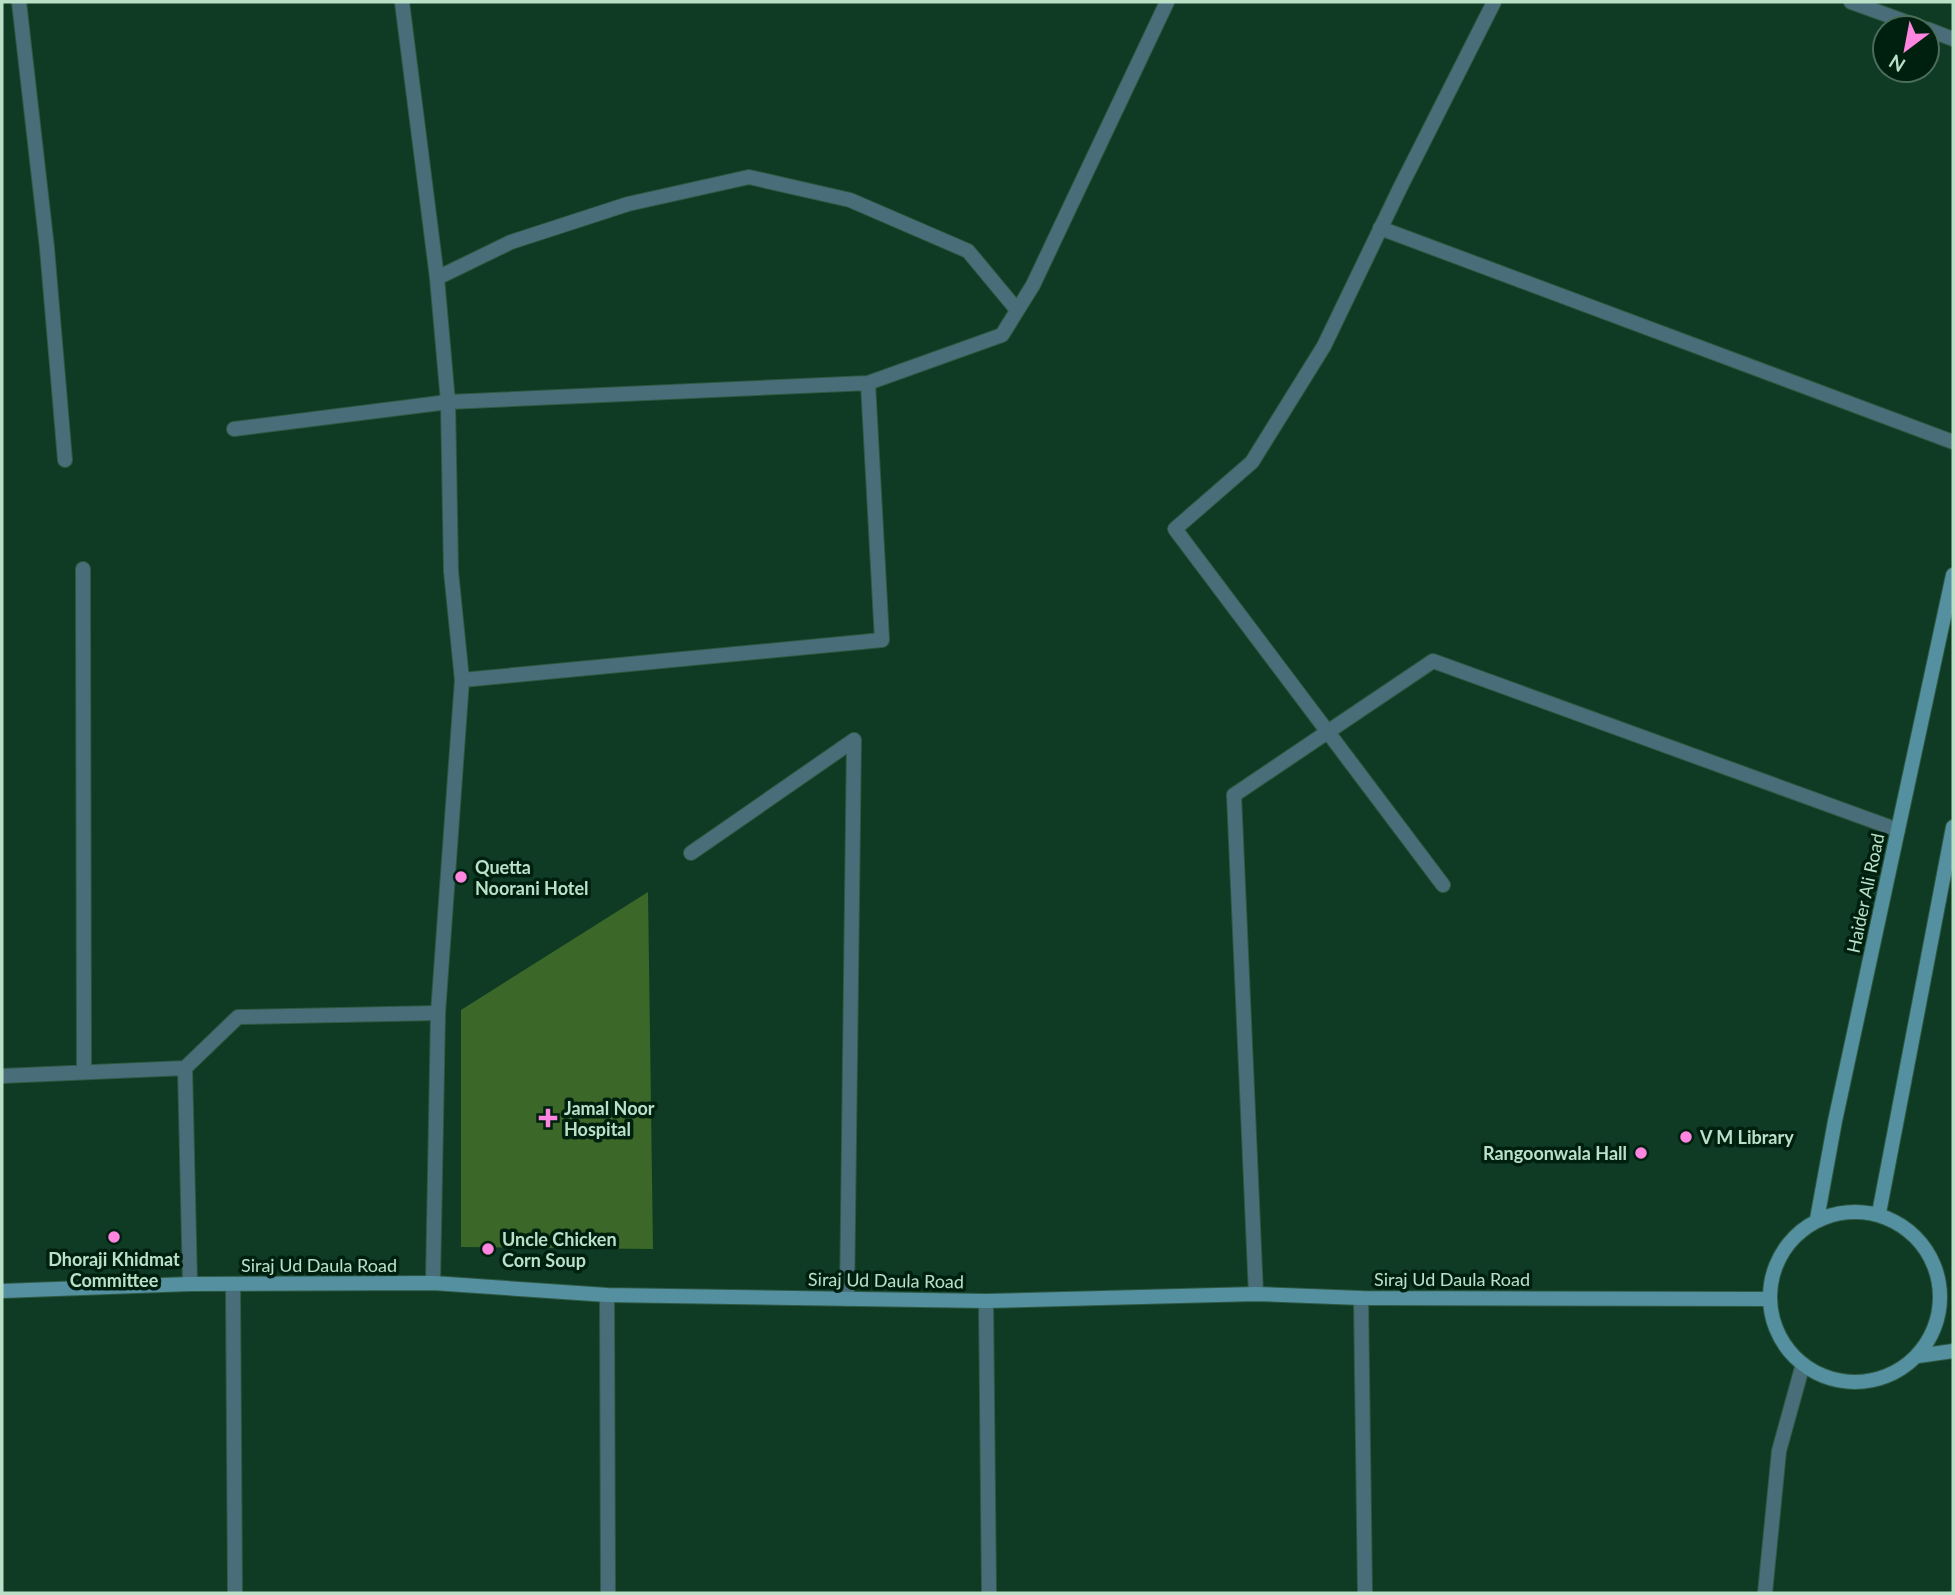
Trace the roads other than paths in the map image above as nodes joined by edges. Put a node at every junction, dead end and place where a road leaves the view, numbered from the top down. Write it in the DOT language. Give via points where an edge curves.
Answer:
graph roads {
  1 [pos="19,2"];
  2 [pos="402,2"];
  3 [pos="1167,2"];
  4 [pos="1494,2"];
  5 [pos="1851,2"];
  6 [pos="1884,14"];
  7 [pos="1381,228"];
  8 [pos="437,278"];
  9 [pos="1017,310"];
  10 [pos="868,383"];
  11 [pos="448,402"];
  12 [pos="234,429"];
  13 [pos="1953,442"];
  14 [pos="65,460"];
  15 [pos="83,569"];
  16 [pos="1953,575"];
  17 [pos="462,680"];
  18 [pos="1328,732"];
  19 [pos="1953,827"];
  20 [pos="1899,830"];
  21 [pos="691,853"];
  22 [pos="1443,886"];
  23 [pos="438,1013"];
  24 [pos="184,1068"];
  25 [pos="84,1072"];
  26 [pos="2,1076"];
  27 [pos="1879,1213"];
  28 [pos="1817,1219"];
  29 [pos="433,1283"];
  30 [pos="190,1284"];
  31 [pos="233,1284"];
  32 [pos="1948,1290"];
  33 [pos="2,1291"];
  34 [pos="1256,1294"];
  35 [pos="607,1296"];
  36 [pos="1361,1298"];
  37 [pos="847,1299"];
  38 [pos="1769,1299"];
  39 [pos="986,1301"];
  40 [pos="1953,1352"];
  41 [pos="1918,1356"];
  42 [pos="1803,1364"];
  43 [pos="235,1593"];
  44 [pos="608,1593"];
  45 [pos="989,1593"];
  46 [pos="1366,1593"];
  47 [pos="1765,1593"];
  1 -- 14 [label="street"];
  2 -- 8 [label="street"];
  3 -- 9 [label="street"];
  4 -- 7 [label="street"];
  5 -- 6 [label="street"];
  7 -- 13 [label="street"];
  7 -- 18 [label="street" via="1324,346 1252,462 1175,529"];
  8 -- 9 [label="street" via="512,242 628,204 749,177 850,200 968,251"];
  8 -- 11 [label="street"];
  9 -- 10 [label="street" via="1002,335"];
  10 -- 11 [label="street"];
  10 -- 17 [label="street" via="882,640"];
  11 -- 12 [label="street"];
  11 -- 17 [label="street" via="451,571"];
  15 -- 25 [label="street"];
  16 -- 20 [label="main road, Haider Ali Road"];
  17 -- 23 [label="street"];
  18 -- 20 [label="street" via="1433,661"];
  18 -- 22 [label="street"];
  18 -- 34 [label="street" via="1234,795"];
  19 -- 27 [label="main road"];
  20 -- 28 [label="main road, Haider Ali Road"];
  21 -- 37 [label="street" via="855,740"];
  23 -- 24 [label="street" via="238,1017"];
  23 -- 29 [label="street"];
  24 -- 25 [label="street"];
  24 -- 30 [label="street"];
  25 -- 26 [label="street"];
  27 -- 28 [label="main road" via="1848,1211"];
  27 -- 32 [label="main road" via="1923,1242"];
  28 -- 38 [label="main road" via="1797,1233 1782,1252 1772,1275"];
  29 -- 31 [label="main road, Siraj Ud Daula Road"];
  29 -- 35 [label="main road, Siraj Ud Daula Road"];
  30 -- 31 [label="main road, Siraj Ud Daula Road"];
  30 -- 33 [label="main road, Siraj Ud Daula Road"];
  31 -- 43 [label="street"];
  32 -- 41 [label="main road" via="1937,1326"];
  34 -- 36 [label="main road, Siraj Ud Daula Road"];
  34 -- 39 [label="main road, Siraj Ud Daula Road"];
  35 -- 37 [label="main road, Siraj Ud Daula Road"];
  35 -- 44 [label="street"];
  36 -- 38 [label="main road, Siraj Ud Daula Road"];
  36 -- 46 [label="street"];
  37 -- 39 [label="main road, Siraj Ud Daula Road"];
  38 -- 42 [label="main road" via="1779,1335"];
  39 -- 45 [label="street"];
  40 -- 41 [label="main road"];
  41 -- 42 [label="main road" via="1898,1372 1875,1381 1849,1383 1824,1377"];
  42 -- 47 [label="street" via="1779,1451"];
}
